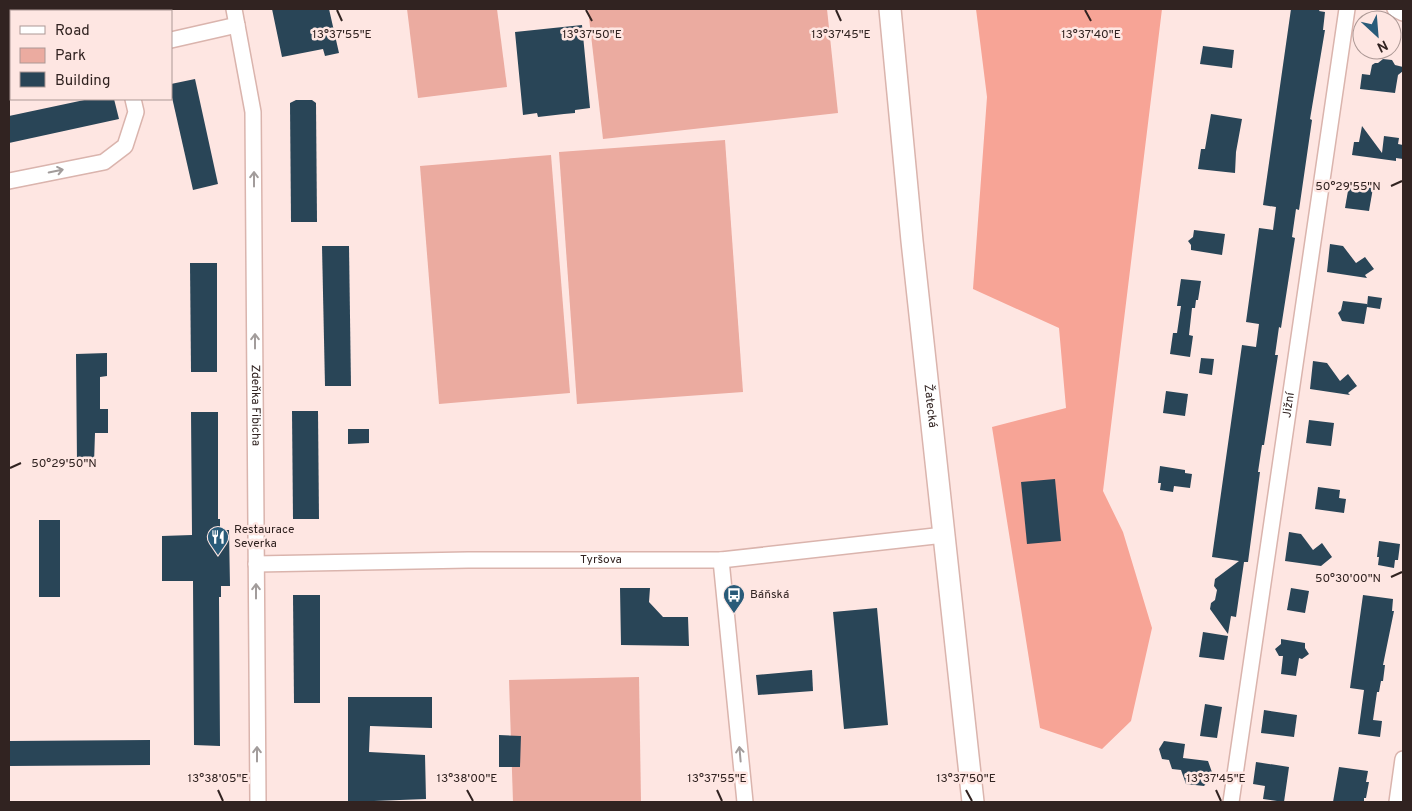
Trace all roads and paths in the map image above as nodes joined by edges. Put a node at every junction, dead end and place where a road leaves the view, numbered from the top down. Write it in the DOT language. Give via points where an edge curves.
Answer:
graph roads {
  1 [pos="234,9"];
  2 [pos="890,9"];
  3 [pos="1347,9"];
  4 [pos="1395,9"];
  5 [pos="1403,13"];
  6 [pos="237,25"];
  7 [pos="172,40"];
  8 [pos="133,100"];
  9 [pos="9,182"];
  10 [pos="944,535"];
  11 [pos="721,560"];
  12 [pos="256,564"];
  13 [pos="1403,759"];
  14 [pos="258,802"];
  15 [pos="745,802"];
  16 [pos="973,802"];
  17 [pos="1230,802"];
  18 [pos="1397,802"];
  1 -- 6 [label="street, Zdeňka Fibicha"];
  2 -- 10 [label="street, Žatecká"];
  3 -- 17 [label="street, Jižní"];
  4 -- 5 [label="street"];
  6 -- 7 [label="street"];
  12 -- 6 [label="street, Zdeňka Fibicha, one-way" via="253,112"];
  9 -- 8 [label="street, one-way" via="104,162 125,146 136,112"];
  10 -- 11 [label="street, Tyršova"];
  10 -- 16 [label="street, Žatecká"];
  11 -- 12 [label="street, Tyršova"];
  15 -- 11 [label="street, one-way"];
  14 -- 12 [label="street, Zdeňka Fibicha, one-way"];
  13 -- 18 [label="street"];
}
